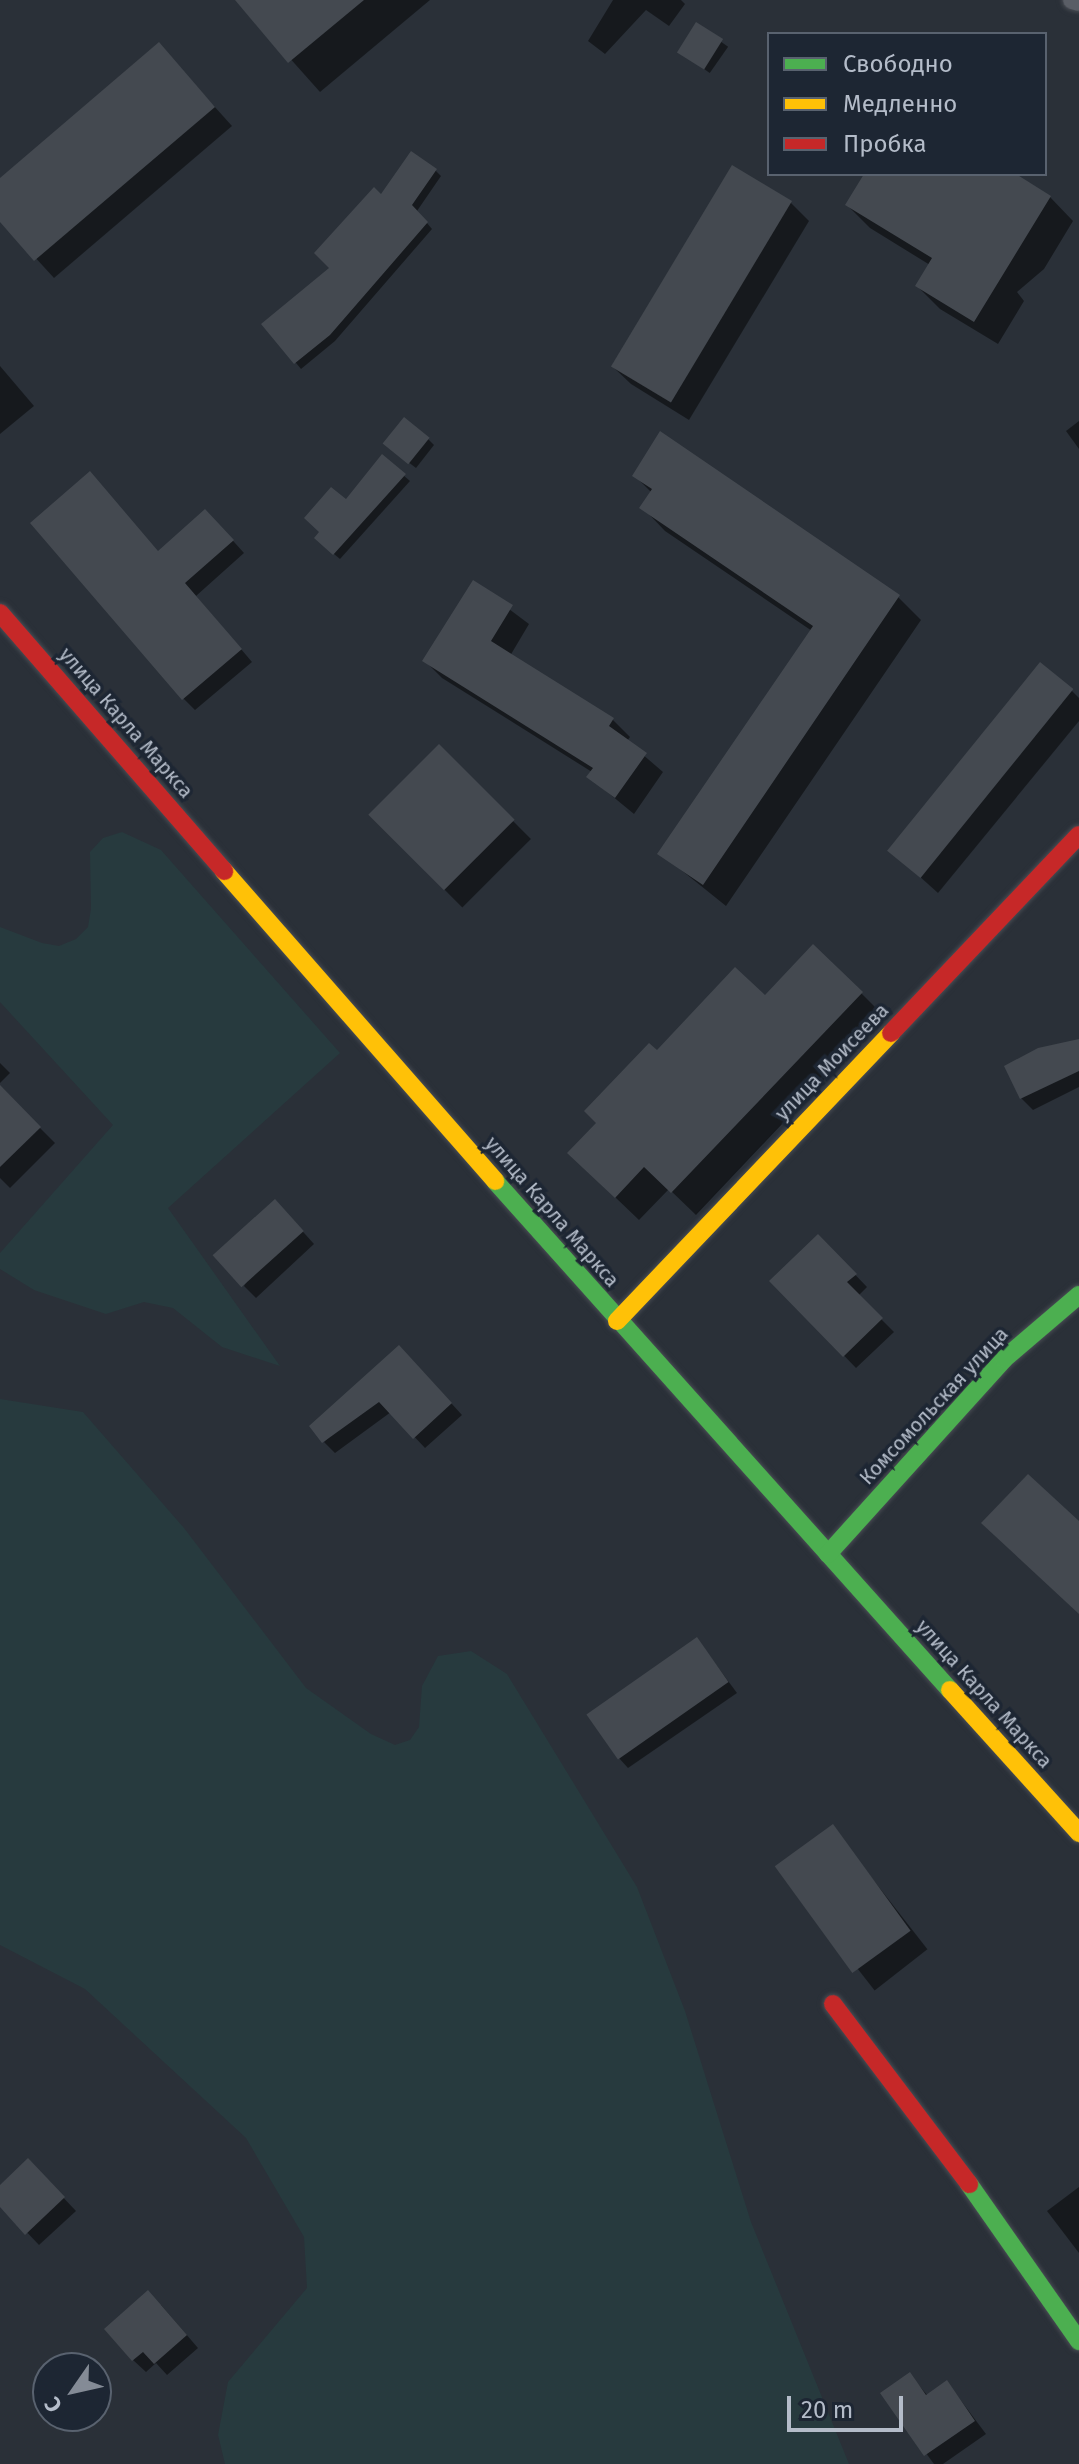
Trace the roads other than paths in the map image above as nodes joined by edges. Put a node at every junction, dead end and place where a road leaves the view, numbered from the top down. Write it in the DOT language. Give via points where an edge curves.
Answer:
graph roads {
  1 [pos="1072,0"];
  2 [pos="1079,2"];
  3 [pos="0,613"];
  4 [pos="1079,835"];
  5 [pos="1079,1295"];
  6 [pos="617,1321"];
  7 [pos="828,1554"];
  8 [pos="1079,1833"];
  9 [pos="833,2004"];
  10 [pos="1079,2341"];
  1 -- 2 [label="lane"];
  3 -- 6 [label="street, улица Карла Маркса"];
  4 -- 6 [label="street, улица Моисеева"];
  5 -- 7 [label="street, Комсомольская улица" via="1004,1359"];
  6 -- 7 [label="street, улица Карла Маркса"];
  7 -- 8 [label="street, улица Карла Маркса"];
  9 -- 10 [label="street" via="991,2213"];
}
